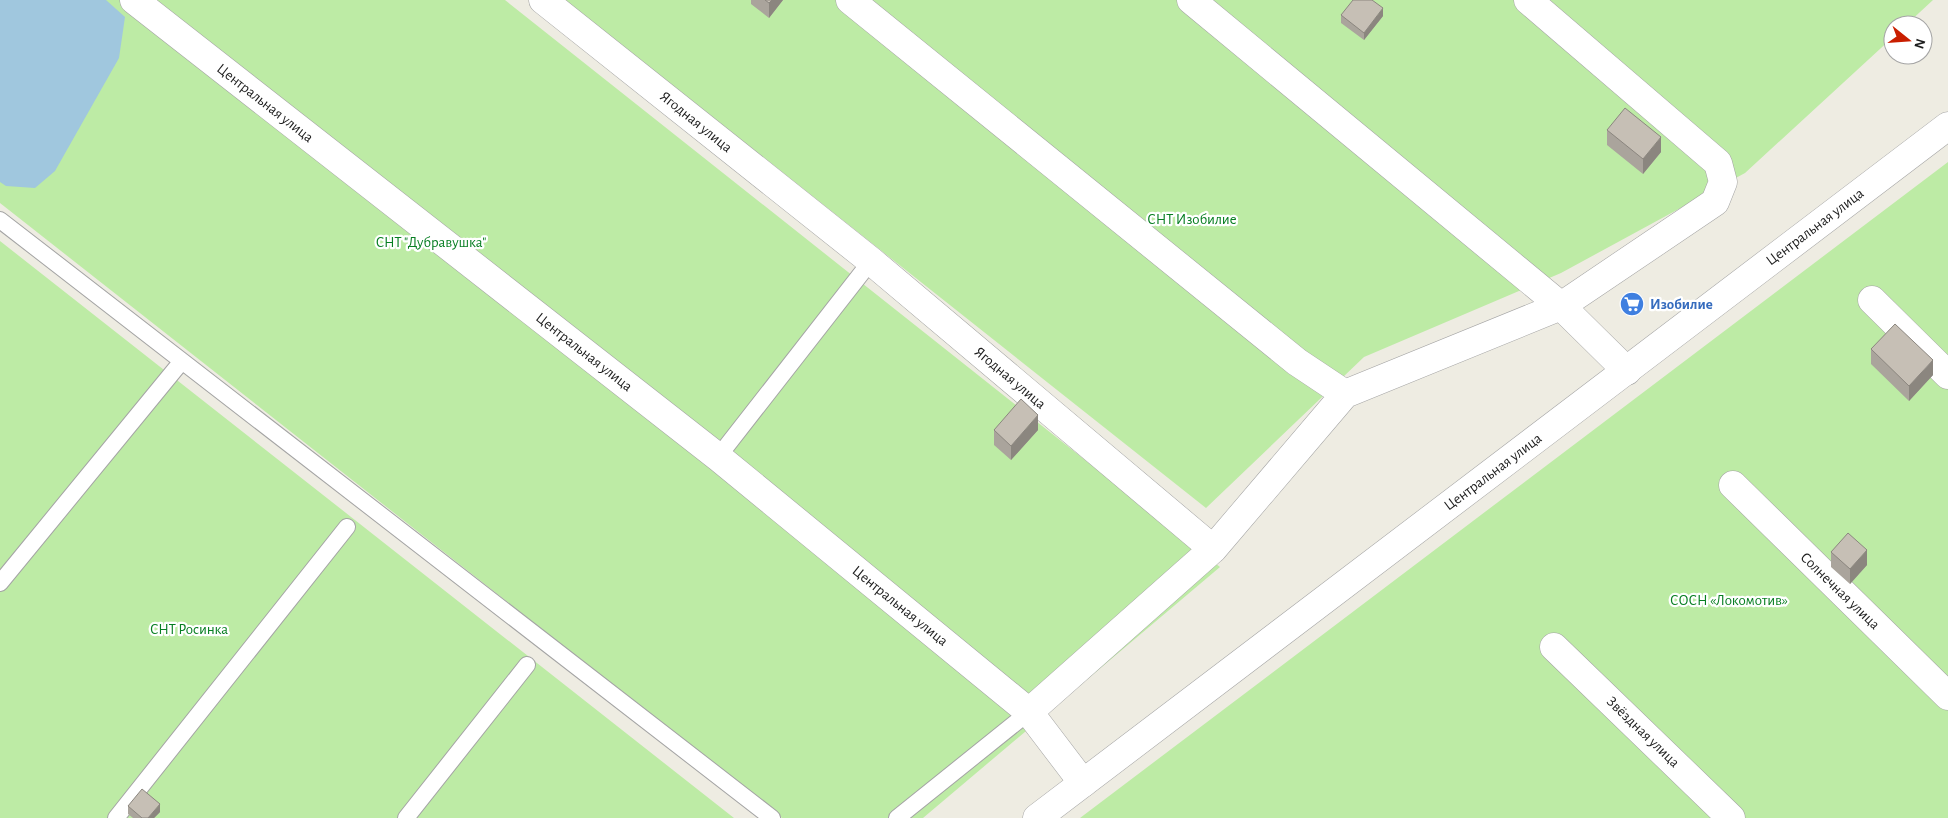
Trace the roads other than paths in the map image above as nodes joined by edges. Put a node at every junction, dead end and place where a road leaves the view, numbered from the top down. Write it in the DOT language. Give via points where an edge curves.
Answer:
graph roads {
  1 [pos="134,0"];
  2 [pos="544,0"];
  3 [pos="850,0"];
  4 [pos="1191,0"];
  5 [pos="1528,0"];
  6 [pos="1948,126"];
  7 [pos="0,220"];
  8 [pos="871,261"];
  9 [pos="1872,300"];
  10 [pos="1561,306"];
  11 [pos="182,361"];
  12 [pos="1627,370"];
  13 [pos="1948,376"];
  14 [pos="1345,394"];
  15 [pos="718,457"];
  16 [pos="1733,485"];
  17 [pos="347,527"];
  18 [pos="1213,550"];
  19 [pos="0,583"];
  20 [pos="1554,647"];
  21 [pos="527,665"];
  22 [pos="1948,696"];
  23 [pos="1029,712"];
  24 [pos="1083,783"];
  25 [pos="116,818"];
  26 [pos="406,818"];
  27 [pos="772,818"];
  28 [pos="897,818"];
  29 [pos="1037,818"];
  30 [pos="1731,818"];
  1 -- 15 [label="street, Центральная улица"];
  2 -- 8 [label="street, Ягодная улица"];
  3 -- 14 [label="street" via="1297,362"];
  4 -- 10 [label="street"];
  5 -- 10 [label="street" via="1718,163 1723,182 1715,202"];
  6 -- 12 [label="street, Центральная улица"];
  7 -- 11 [label="lane"];
  8 -- 15 [label="lane"];
  8 -- 18 [label="street, Ягодная улица"];
  9 -- 13 [label="street"];
  10 -- 12 [label="street"];
  10 -- 14 [label="street"];
  11 -- 19 [label="lane"];
  11 -- 27 [label="lane"];
  12 -- 24 [label="street, Центральная улица"];
  14 -- 18 [label="street"];
  15 -- 23 [label="street, Центральная улица"];
  16 -- 22 [label="street, Солнечная улица"];
  17 -- 25 [label="lane"];
  18 -- 23 [label="street"];
  20 -- 30 [label="street, Звёздная улица"];
  21 -- 26 [label="lane"];
  23 -- 24 [label="street"];
  23 -- 28 [label="lane"];
  24 -- 29 [label="street, Центральная улица"];
}
